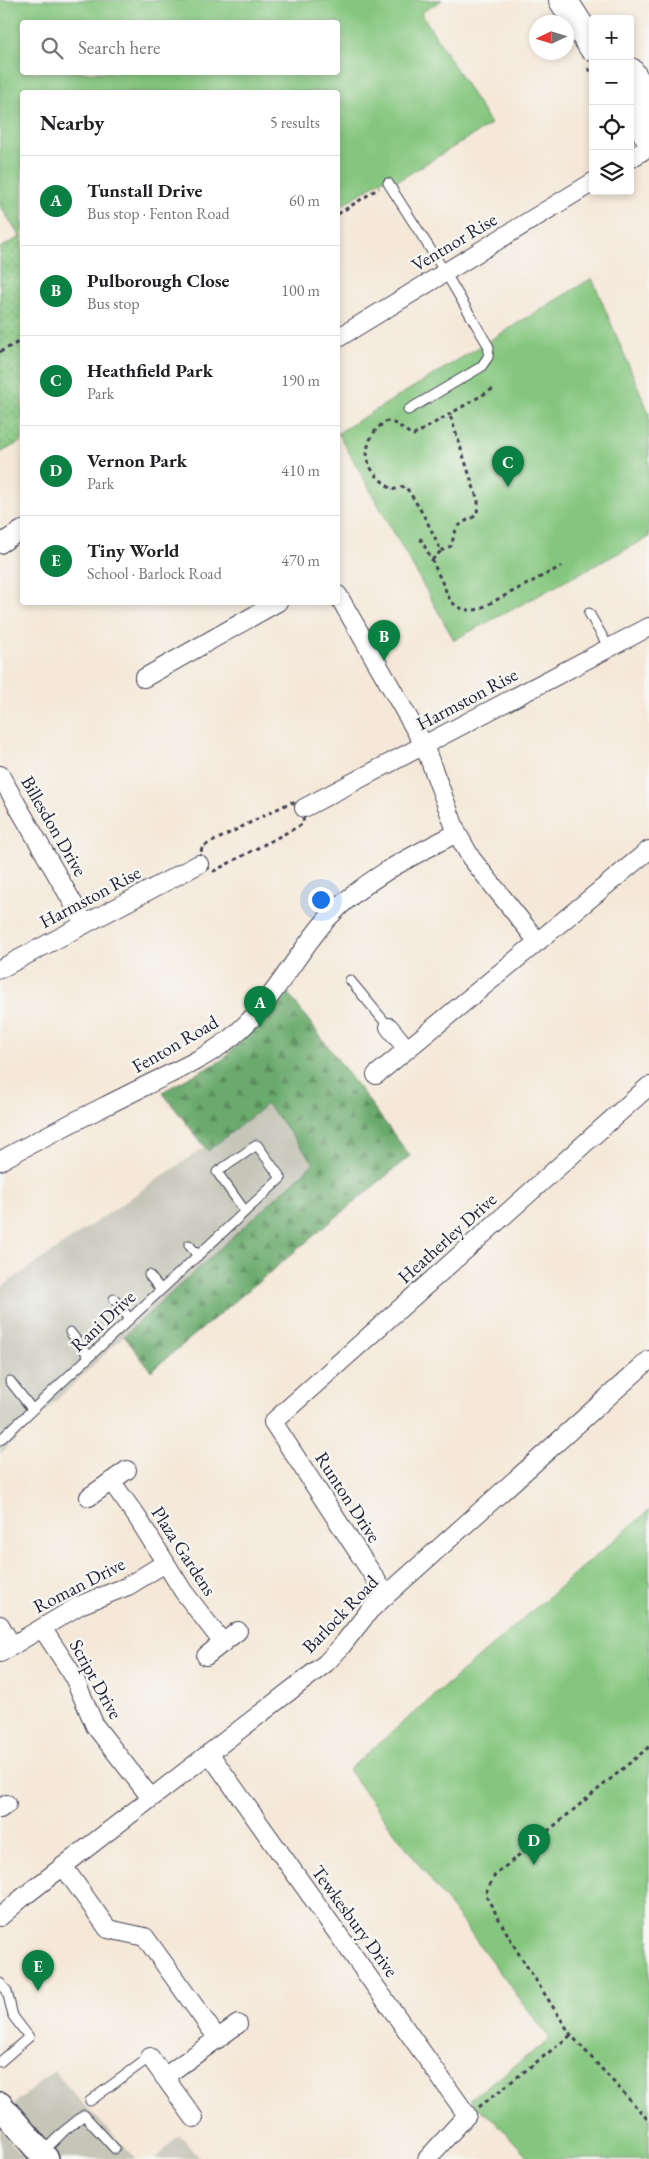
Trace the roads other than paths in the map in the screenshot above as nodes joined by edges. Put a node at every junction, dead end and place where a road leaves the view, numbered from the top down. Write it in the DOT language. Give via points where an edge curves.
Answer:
graph roads {
  1 [pos="563,0"];
  2 [pos="585,0"];
  3 [pos="594,15"];
  4 [pos="589,41"];
  5 [pos="634,78"];
  6 [pos="649,102"];
  7 [pos="634,112"];
  8 [pos="649,136"];
  9 [pos="649,148"];
  10 [pos="634,157"];
  11 [pos="388,183"];
  12 [pos="589,184"];
  13 [pos="445,272"];
  14 [pos="340,337"];
  15 [pos="408,410"];
  16 [pos="20,531"];
  17 [pos="0,544"];
  18 [pos="340,598"];
  19 [pos="273,605"];
  20 [pos="589,614"];
  21 [pos="649,627"];
  22 [pos="609,648"];
  23 [pos="144,678"];
  24 [pos="424,745"];
  25 [pos="0,775"];
  26 [pos="304,808"];
  27 [pos="457,834"];
  28 [pos="649,850"];
  29 [pos="199,864"];
  30 [pos="85,924"];
  31 [pos="538,942"];
  32 [pos="0,969"];
  33 [pos="350,980"];
  34 [pos="389,1027"];
  35 [pos="407,1049"];
  36 [pos="376,1075"];
  37 [pos="649,1086"];
  38 [pos="0,1161"];
  39 [pos="246,1211"];
  40 [pos="189,1245"];
  41 [pos="198,1256"];
  42 [pos="149,1274"];
  43 [pos="161,1290"];
  44 [pos="114,1299"];
  45 [pos="130,1319"];
  46 [pos="70,1332"];
  47 [pos="89,1356"];
  48 [pos="649,1360"];
  49 [pos="10,1381"];
  50 [pos="32,1410"];
  51 [pos="273,1422"];
  52 [pos="0,1440"];
  53 [pos="127,1470"];
  54 [pos="112,1481"];
  55 [pos="89,1497"];
  56 [pos="165,1563"];
  57 [pos="386,1595"];
  58 [pos="0,1625"];
  59 [pos="42,1628"];
  60 [pos="238,1631"];
  61 [pos="223,1643"];
  62 [pos="6,1649"];
  63 [pos="206,1656"];
  64 [pos="209,1753"];
  65 [pos="151,1798"];
  66 [pos="63,1866"];
  67 [pos="0,1917"];
  68 [pos="0,1983"];
  69 [pos="238,2024"];
  70 [pos="218,2039"];
  71 [pos="150,2057"];
  72 [pos="0,2062"];
  73 [pos="164,2076"];
  74 [pos="90,2101"];
  75 [pos="0,2105"];
  76 [pos="194,2118"];
  77 [pos="115,2149"];
  78 [pos="44,2156"];
  79 [pos="436,2156"];
  1 -- 4 [label="highway"];
  2 -- 3 [label="highway"];
  5 -- 6 [label="highway"];
  7 -- 8 [label="highway"];
  9 -- 10 [label="street"];
  11 -- 13 [label="lane"];
  12 -- 13 [label="street, Ventnor Rise"];
  13 -- 14 [label="street, Ventnor Rise"];
  13 -- 15 [label="lane" via="489,347 488,357 481,367"];
  16 -- 17 [label="street"];
  18 -- 24 [label="street"];
  19 -- 23 [label="street"];
  20 -- 22 [label="lane"];
  21 -- 22 [label="street, Harmston Rise"];
  22 -- 24 [label="street, Harmston Rise"];
  24 -- 26 [label="street, Harmston Rise"];
  24 -- 27 [label="street"];
  25 -- 30 [label="street, Billesdon Drive"];
  27 -- 31 [label="street" via="471,858"];
  27 -- 38 [label="street, Fenton Road" via="379,875 350,896 327,920 248,1023 224,1043"];
  28 -- 31 [label="street"];
  29 -- 30 [label="street, Harmston Rise"];
  30 -- 32 [label="street, Harmston Rise"];
  31 -- 35 [label="street" via="454,1002 426,1034"];
  33 -- 34 [label="lane"];
  34 -- 35 [label="street"];
  35 -- 36 [label="street"];
  37 -- 51 [label="street, Heatherley Drive"];
  39 -- 39 [label="lane, Rani Drive" via="217,1172 257,1145 281,1178"];
  39 -- 41 [label="lane, Rani Drive"];
  40 -- 41 [label="lane"];
  41 -- 43 [label="lane, Rani Drive"];
  42 -- 43 [label="lane"];
  43 -- 45 [label="lane, Rani Drive"];
  44 -- 45 [label="lane"];
  45 -- 47 [label="lane, Rani Drive"];
  46 -- 47 [label="lane"];
  47 -- 50 [label="lane, Rani Drive"];
  48 -- 57 [label="street, Barlock Road"];
  49 -- 50 [label="lane"];
  50 -- 52 [label="lane, Rani Drive"];
  51 -- 57 [label="street, Runton Drive"];
  53 -- 54 [label="street"];
  54 -- 55 [label="street"];
  54 -- 56 [label="street, Plaza Gardens"];
  56 -- 59 [label="street, Roman Drive" via="128,1586 80,1605"];
  56 -- 61 [label="street, Plaza Gardens" via="182,1591"];
  57 -- 64 [label="street, Barlock Road" via="326,1663"];
  58 -- 62 [label="street, Roman Drive"];
  59 -- 62 [label="street, Roman Drive"];
  59 -- 65 [label="street, Script Drive" via="73,1675 95,1726"];
  60 -- 61 [label="street"];
  61 -- 63 [label="street"];
  64 -- 65 [label="street, Barlock Road"];
  64 -- 79 [label="street, Tewkesbury Drive" via="468,2115"];
  65 -- 66 [label="street, Barlock Road"];
  66 -- 67 [label="street, Barlock Road"];
  66 -- 70 [label="street" via="108,1929 146,1937"];
  68 -- 72 [label="lane" via="7,1991 13,2016 29,2037"];
  69 -- 70 [label="street"];
  70 -- 73 [label="street"];
  71 -- 73 [label="street"];
  71 -- 74 [label="lane"];
  73 -- 76 [label="street"];
  75 -- 78 [label="main road"];
  77 -- 78 [label="lane" via="84,2115 64,2131"];
}
